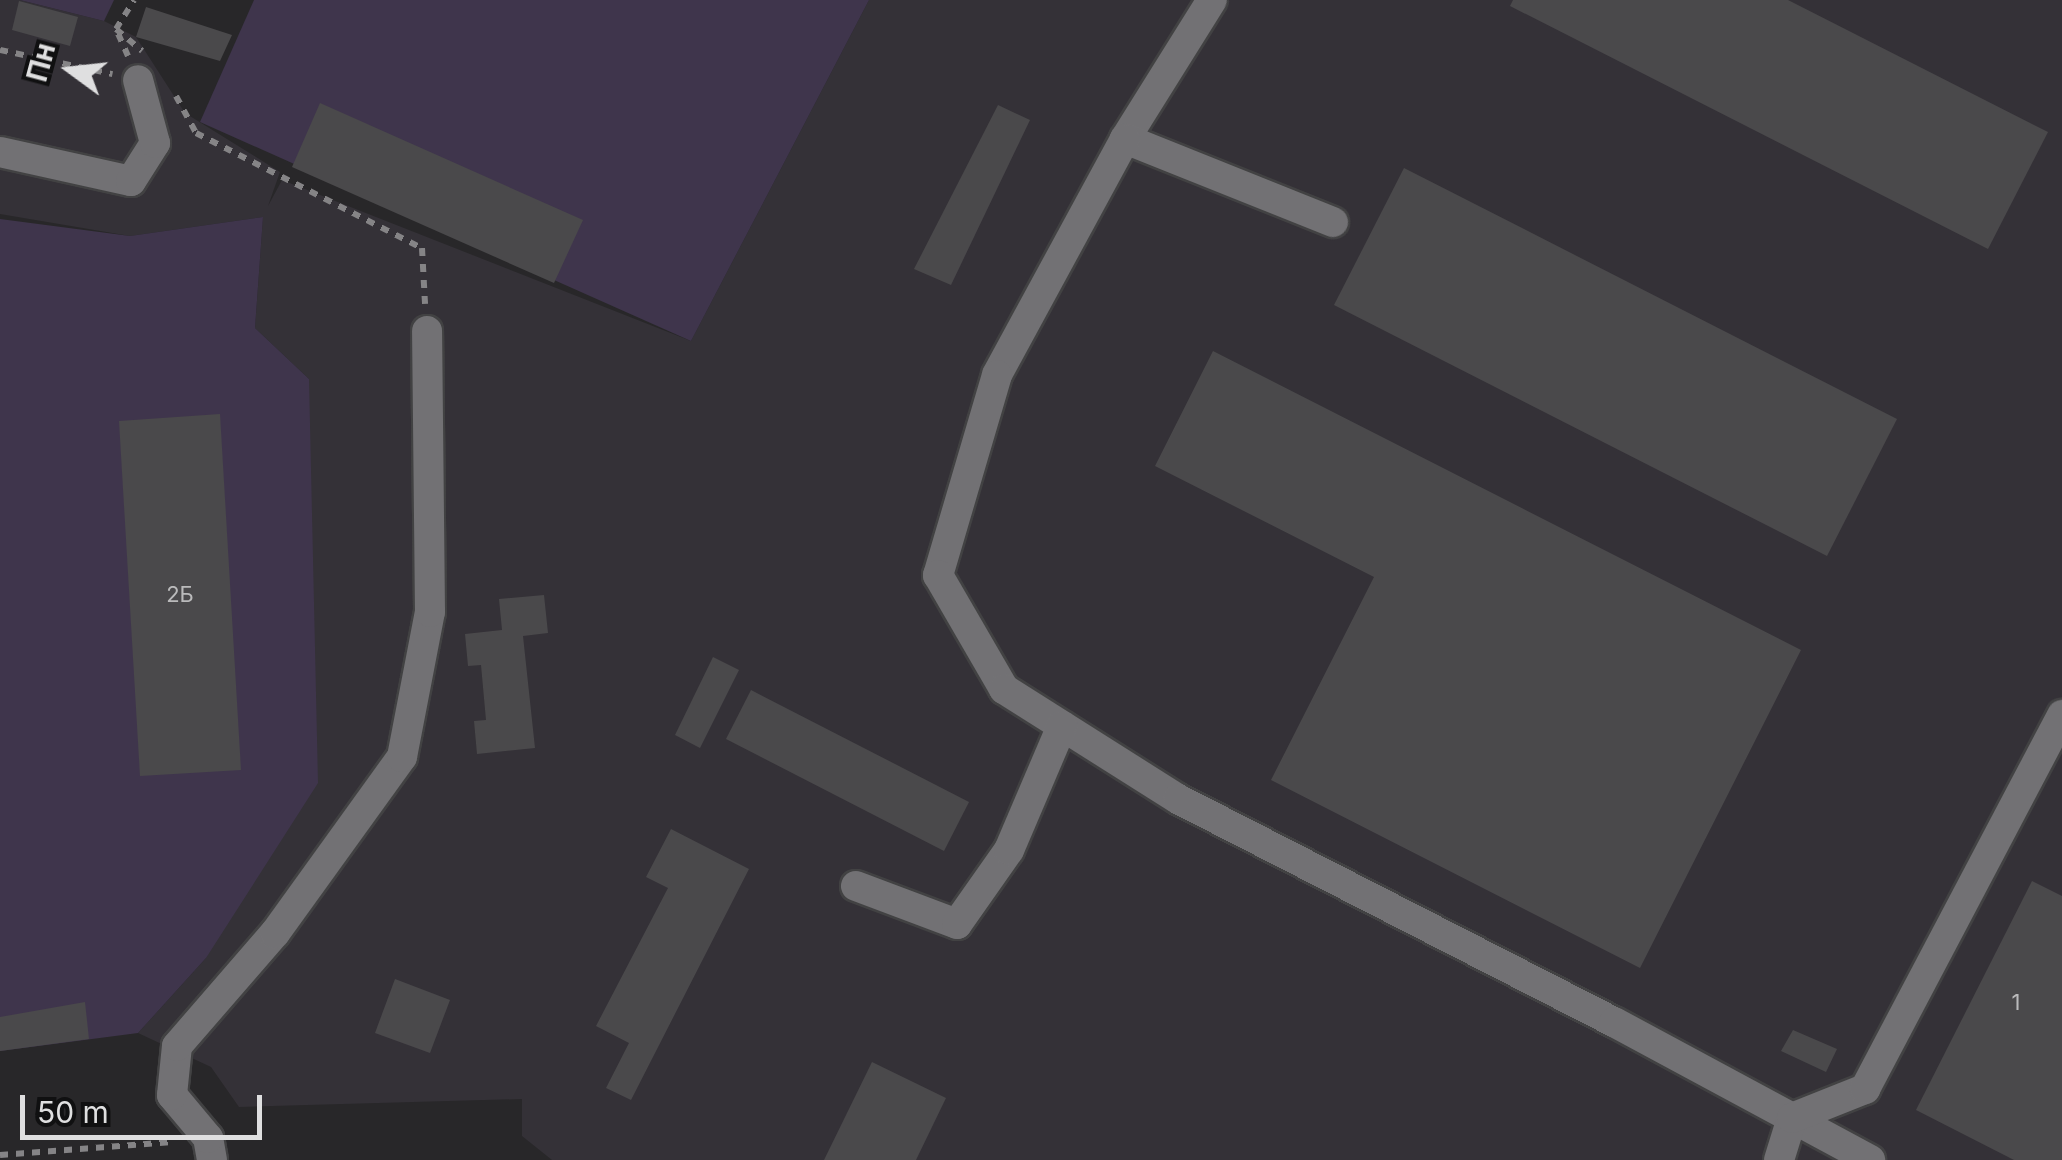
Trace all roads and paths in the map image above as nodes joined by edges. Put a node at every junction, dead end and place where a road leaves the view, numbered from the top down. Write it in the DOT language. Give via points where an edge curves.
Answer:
graph roads {
  1 [pos="134,0"];
  2 [pos="1212,0"];
  3 [pos="116,29"];
  4 [pos="0,50"];
  5 [pos="144,70"];
  6 [pos="171,86"];
  7 [pos="1125,139"];
  8 [pos="0,152"];
  9 [pos="1333,222"];
  10 [pos="427,330"];
  11 [pos="2062,715"];
  12 [pos="1062,726"];
  13 [pos="856,886"];
  14 [pos="1792,1118"];
  15 [pos="210,1149"];
  16 [pos="0,1155"];
  17 [pos="1779,1160"];
  18 [pos="1870,1160"];
  1 -- 3 [label="path"];
  2 -- 7 [label="lane"];
  3 -- 5 [label="path"];
  3 -- 5 [label="path"];
  4 -- 5 [label="path"];
  5 -- 8 [label="lane" via="155,142 132,181"];
  6 -- 10 [label="path" via="196,133 422,248"];
  7 -- 9 [label="lane"];
  7 -- 12 [label="lane" via="996,375 938,575 1004,689"];
  10 -- 15 [label="lane" via="430,612 402,758 275,933 177,1046 172,1095"];
  11 -- 14 [label="lane" via="1865,1089"];
  12 -- 13 [label="lane" via="1009,850 957,924"];
  12 -- 14 [label="lane" via="1178,799"];
  14 -- 17 [label="lane"];
  14 -- 18 [label="lane"];
  15 -- 16 [label="path"];
}
